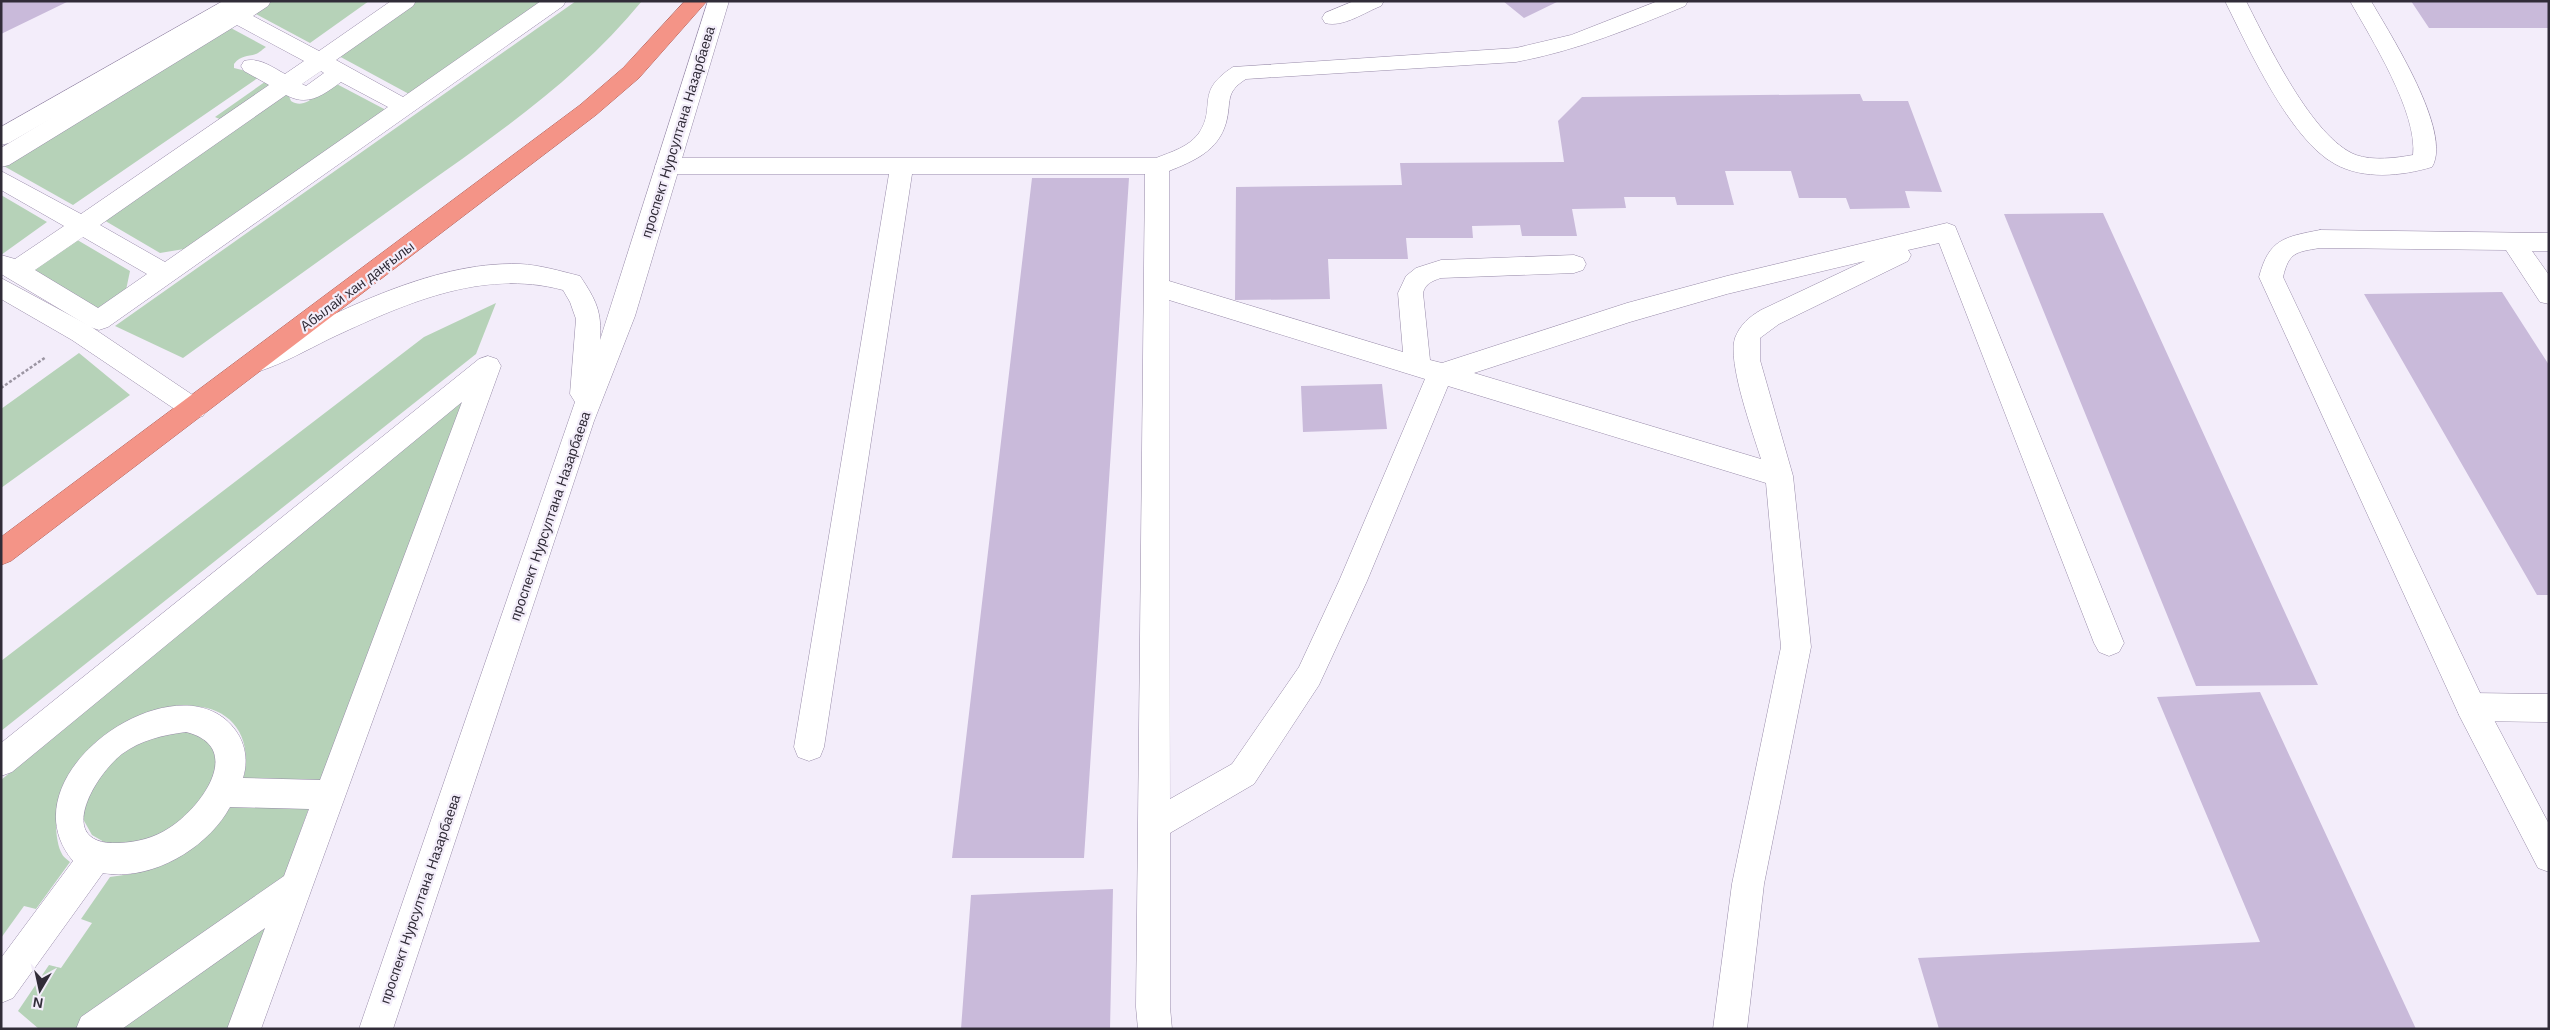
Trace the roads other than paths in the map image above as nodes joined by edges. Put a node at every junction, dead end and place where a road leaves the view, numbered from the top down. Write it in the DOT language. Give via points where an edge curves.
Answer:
graph roads {
  1 [pos="260,1"];
  2 [pos="406,1"];
  3 [pos="556,1"];
  4 [pos="697,1"];
  5 [pos="719,1"];
  6 [pos="1374,1"];
  7 [pos="1678,1"];
  8 [pos="2235,1"];
  9 [pos="2360,1"];
  10 [pos="377,8"];
  11 [pos="238,9"];
  12 [pos="1333,18"];
  13 [pos="281,40"];
  14 [pos="312,56"];
  15 [pos="340,72"];
  16 [pos="278,78"];
  17 [pos="405,107"];
  18 [pos="1,137"];
  19 [pos="1,159"];
  20 [pos="902,165"];
  21 [pos="667,166"];
  22 [pos="1157,166"];
  23 [pos="1,179"];
  24 [pos="74,220"];
  25 [pos="1947,232"];
  26 [pos="2514,241"];
  27 [pos="2549,242"];
  28 [pos="1574,264"];
  29 [pos="166,274"];
  30 [pos="5,278"];
  31 [pos="1157,287"];
  32 [pos="2549,295"];
  33 [pos="256,362"];
  34 [pos="1429,370"];
  35 [pos="194,409"];
  36 [pos="581,422"];
  37 [pos="1779,476"];
  38 [pos="1,552"];
  39 [pos="2109,643"];
  40 [pos="2471,708"];
  41 [pos="2549,708"];
  42 [pos="809,747"];
  43 [pos="1,762"];
  44 [pos="223,792"];
  45 [pos="330,795"];
  46 [pos="1154,825"];
  47 [pos="97,855"];
  48 [pos="2549,857"];
  49 [pos="297,886"];
  50 [pos="1,986"];
  51 [pos="92,1029"];
  52 [pos="244,1029"];
  53 [pos="376,1029"];
  54 [pos="1155,1029"];
  55 [pos="1730,1029"];
  1 -- 11 [label="street"];
  2 -- 10 [label="street"];
  3 -- 17 [label="street"];
  4 -- 33 [label="highway, Абылай хан даңғылы" via="631,73 588,110"];
  5 -- 21 [label="street, проспект Нурсултана Назарбаева"];
  6 -- 12 [label="street"];
  7 -- 22 [label="street" via="1578,42 1550,50 1516,55 1241,72 1221,87 1213,128 1203,142 1186,154"];
  8 -- 9 [label="street" via="2286,94 2324,144 2342,158 2363,163 2404,166 2424,161 2428,152 2416,107"];
  10 -- 14 [label="street"];
  11 -- 13 [label="street"];
  11 -- 18 [label="street"];
  11 -- 19 [label="street"];
  13 -- 14 [label="street"];
  13 -- 16 [label="street"];
  14 -- 15 [label="street"];
  14 -- 16 [label="street"];
  15 -- 16 [label="street"];
  15 -- 17 [label="street"];
  16 -- 24 [label="street"];
  17 -- 29 [label="street"];
  20 -- 21 [label="street"];
  20 -- 22 [label="street"];
  20 -- 42 [label="street"];
  21 -- 36 [label="street, проспект Нурсултана Назарбаева" via="622,316"];
  22 -- 31 [label="street"];
  23 -- 24 [label="street"];
  24 -- 29 [label="street"];
  24 -- 30 [label="street"];
  25 -- 34 [label="street" via="1727,284"];
  25 -- 37 [label="street" via="1754,325 1747,337 1747,361"];
  25 -- 39 [label="street"];
  26 -- 27 [label="street"];
  26 -- 32 [label="street"];
  26 -- 40 [label="street" via="2320,239 2296,243 2281,250 2274,261 2271,277"];
  28 -- 34 [label="street" via="1441,269 1417,279 1410,299"];
  29 -- 30 [label="street" via="99,320"];
  30 -- 35 [label="street"];
  31 -- 34 [label="street"];
  31 -- 46 [label="street"];
  33 -- 35 [label="highway, Абылай хан даңғылы"];
  33 -- 36 [label="street" via="412,294 479,277 517,273 544,275 571,283 582,299 589,319"];
  34 -- 37 [label="street"];
  34 -- 46 [label="street" via="1353,581 1309,676 1244,774"];
  35 -- 38 [label="highway, Абылай хан даңғылы"];
  36 -- 53 [label="street, проспект Нурсултана Назарбаева"];
  37 -- 55 [label="street" via="1796,648 1748,884"];
  40 -- 41 [label="street"];
  40 -- 48 [label="street"];
  43 -- 45 [label="street" via="488,366"];
  44 -- 45 [label="street"];
  44 -- 47 [label="street" via="208,814 187,834 162,849 133,858"];
  44 -- 47 [label="street" via="230,770 230,750 221,734 206,723 186,718 137,729 111,744 89,766 74,790 68,813 71,835 85,851"];
  45 -- 49 [label="street"];
  46 -- 54 [label="street"];
  47 -- 50 [label="street"];
  49 -- 51 [label="street"];
  49 -- 52 [label="street"];
}
